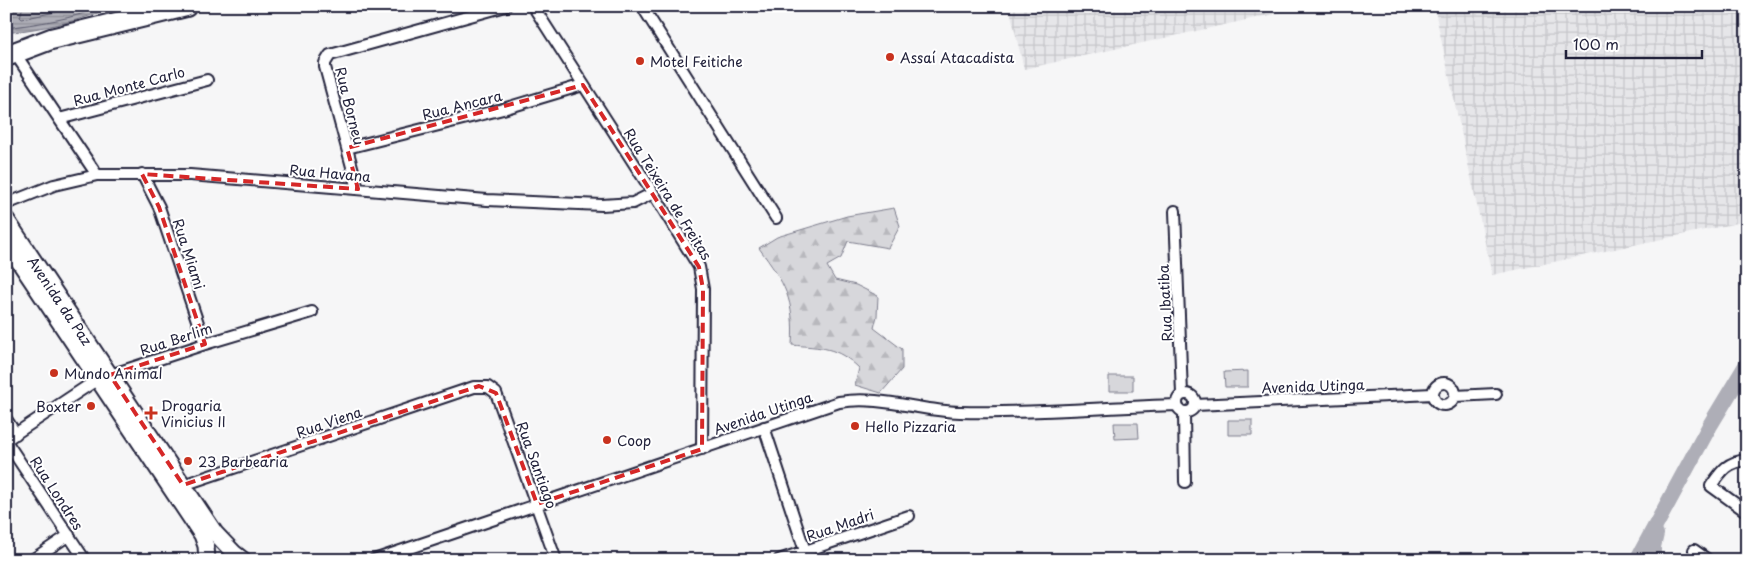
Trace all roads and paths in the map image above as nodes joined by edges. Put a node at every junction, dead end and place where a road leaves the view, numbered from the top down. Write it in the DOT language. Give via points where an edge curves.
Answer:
graph roads {
  1 [pos="186,6"];
  2 [pos="506,6"];
  3 [pos="533,6"];
  4 [pos="642,6"];
  5 [pos="10,54"];
  6 [pos="207,80"];
  7 [pos="583,85"];
  8 [pos="59,119"];
  9 [pos="347,148"];
  10 [pos="142,174"];
  11 [pos="97,175"];
  12 [pos="358,189"];
  13 [pos="653,193"];
  14 [pos="6,204"];
  15 [pos="1174,211"];
  16 [pos="776,218"];
  17 [pos="6,219"];
  18 [pos="6,242"];
  19 [pos="312,312"];
  20 [pos="205,344"];
  21 [pos="104,377"];
  22 [pos="484,386"];
  23 [pos="1182,394"];
  24 [pos="1433,394"];
  25 [pos="1496,394"];
  26 [pos="1455,396"];
  27 [pos="1195,405"];
  28 [pos="1180,409"];
  29 [pos="6,419"];
  30 [pos="764,427"];
  31 [pos="16,434"];
  32 [pos="6,440"];
  33 [pos="702,449"];
  34 [pos="1747,460"];
  35 [pos="1185,482"];
  36 [pos="183,485"];
  37 [pos="537,504"];
  38 [pos="1747,512"];
  39 [pos="909,516"];
  40 [pos="69,535"];
  41 [pos="1694,550"];
  42 [pos="807,555"];
  43 [pos="238,557"];
  44 [pos="32,560"];
  45 [pos="85,560"];
  46 [pos="207,560"];
  47 [pos="213,560"];
  48 [pos="374,560"];
  49 [pos="556,560"];
  50 [pos="779,560"];
  51 [pos="1708,560"];
  1 -- 5 [label="highway" via="51,39"];
  2 -- 9 [label="street, Rua Borneu" via="335,53 328,59 325,68"];
  3 -- 7 [label="street, Rua Teixeira de Freitas"];
  4 -- 16 [label="street"];
  5 -- 8 [label="street"];
  6 -- 8 [label="street, Rua Monte Carlo"];
  7 -- 9 [label="street, Rua Ancara" via="503,109"];
  7 -- 13 [label="street, Rua Teixeira de Freitas"];
  8 -- 11 [label="street"];
  9 -- 12 [label="street, Rua Borneu"];
  10 -- 11 [label="street, Rua Havana"];
  10 -- 12 [label="street, Rua Havana"];
  10 -- 20 [label="street, Rua Miami" via="160,207"];
  11 -- 14 [label="street, Rua Havana" via="54,185"];
  12 -- 13 [label="street, Rua Havana" via="486,200 602,205 633,203"];
  13 -- 33 [label="street, Rua Teixeira de Freitas" via="699,267 702,278"];
  15 -- 23 [label="street, Rua Ibatiba"];
  17 -- 21 [label="main road, Avenida da Paz"];
  18 -- 21 [label="main road, Avenida da Paz"];
  19 -- 20 [label="street, Rua Berlim"];
  20 -- 21 [label="street, Rua Berlim"];
  21 -- 31 [label="street, Rua Berlim"];
  21 -- 36 [label="main road, Avenida da Paz"];
  21 -- 46 [label="main road, Avenida da Paz" via="202,535"];
  22 -- 36 [label="street, Rua Viena"];
  22 -- 37 [label="street, Rua Santiago" via="493,388 496,393"];
  23 -- 27 [label="street" via="1193,397"];
  23 -- 28 [label="street" via="1178,397"];
  24 -- 26 [label="street" via="1442,404 1449,404"];
  24 -- 26 [label="street" via="1435,387 1445,382 1452,386"];
  24 -- 27 [label="street, Avenida Utinga"];
  25 -- 26 [label="street"];
  27 -- 28 [label="street" via="1190,412"];
  28 -- 30 [label="street, Avenida Utinga" via="958,412 872,399 840,402"];
  28 -- 35 [label="street"];
  29 -- 31 [label="street"];
  30 -- 33 [label="street, Avenida Utinga"];
  30 -- 42 [label="street"];
  31 -- 32 [label="street, Rua Berlim"];
  32 -- 40 [label="street, Rua Londres"];
  33 -- 37 [label="street, Avenida Utinga"];
  34 -- 38 [label="street" via="1731,463 1711,486"];
  36 -- 43 [label="main road, Avenida da Paz" via="216,533"];
  37 -- 48 [label="street, Avenida Utinga"];
  37 -- 49 [label="street, Rua Santiago"];
  39 -- 42 [label="street, Rua Madri"];
  40 -- 44 [label="street"];
  40 -- 45 [label="street, Rua Londres"];
  41 -- 51 [label="street"];
  42 -- 50 [label="street, Rua Madri"];
  43 -- 47 [label="main road" via="226,554"];
}
